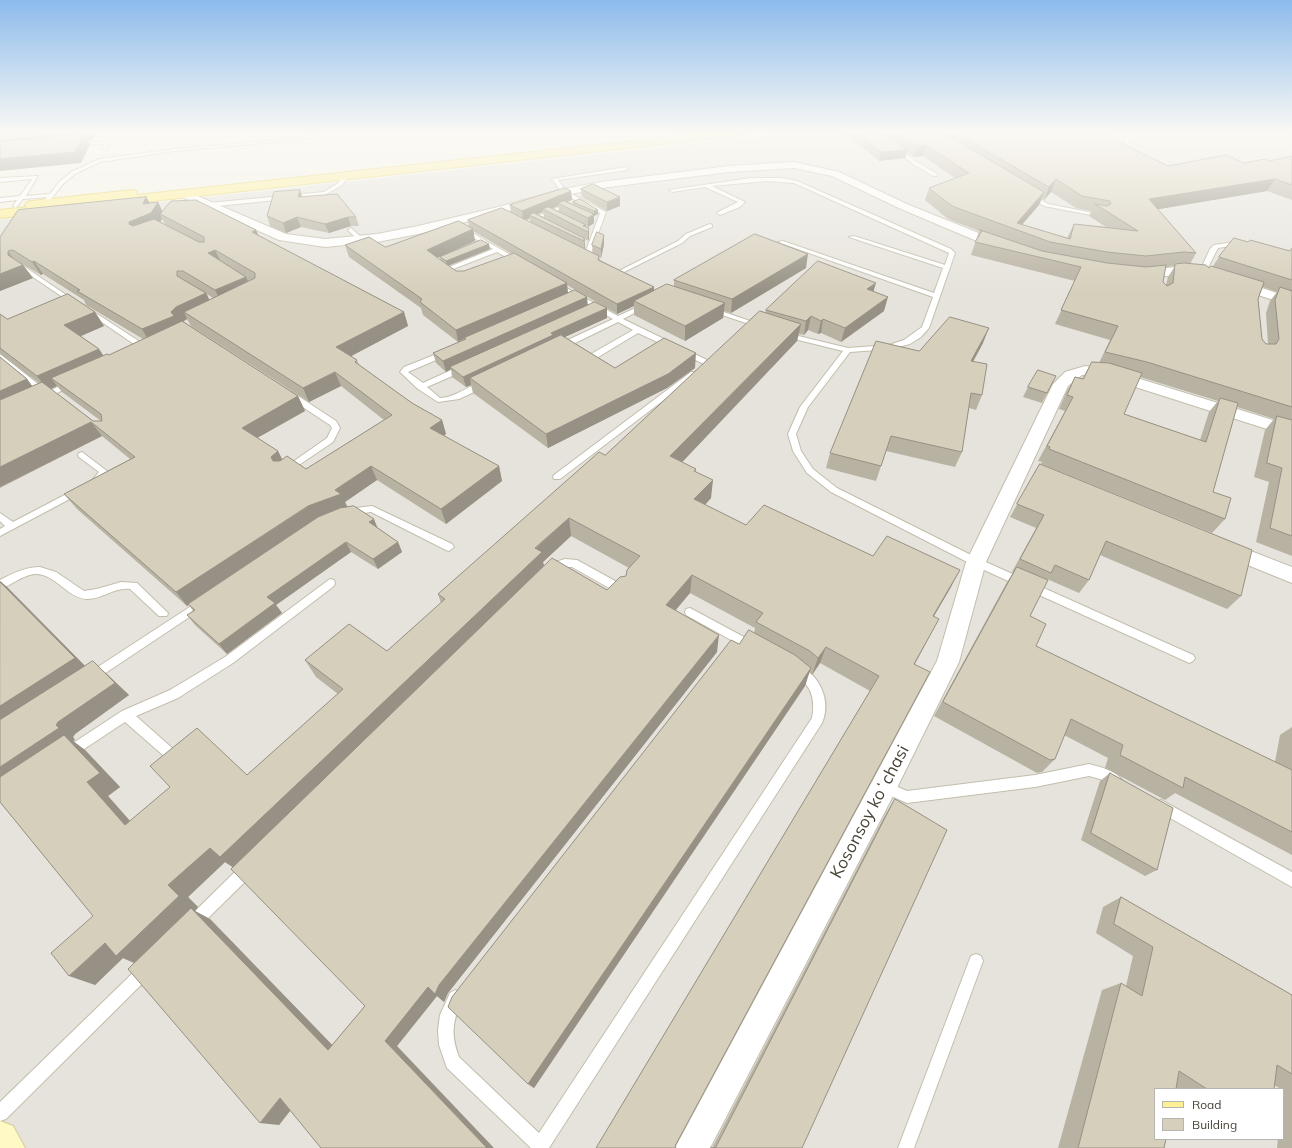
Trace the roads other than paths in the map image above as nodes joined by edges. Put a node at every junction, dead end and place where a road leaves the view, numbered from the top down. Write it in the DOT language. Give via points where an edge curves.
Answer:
graph roads {
  1 [pos="30,186"];
  2 [pos="59,186"];
  3 [pos="183,186"];
  4 [pos="286,186"];
  5 [pos="337,186"];
  6 [pos="560,186"];
  7 [pos="599,186"];
  8 [pos="707,186"];
  9 [pos="711,186"];
  10 [pos="803,186"];
  11 [pos="860,186"];
  12 [pos="672,190"];
  13 [pos="564,192"];
  14 [pos="1026,193"];
  15 [pos="0,199"];
  16 [pos="49,199"];
  17 [pos="20,200"];
  18 [pos="195,200"];
  19 [pos="580,200"];
  20 [pos="565,206"];
  21 [pos="0,208"];
  22 [pos="572,209"];
  23 [pos="497,211"];
  24 [pos="550,212"];
  25 [pos="720,213"];
  26 [pos="0,214"];
  27 [pos="1101,215"];
  28 [pos="556,216"];
  29 [pos="535,218"];
  30 [pos="593,219"];
  31 [pos="542,222"];
  32 [pos="600,222"];
  33 [pos="452,223"];
  34 [pos="710,226"];
  35 [pos="351,230"];
  36 [pos="589,231"];
  37 [pos="596,234"];
  38 [pos="852,237"];
  39 [pos="360,239"];
  40 [pos="584,242"];
  41 [pos="781,242"];
  42 [pos="1252,243"];
  43 [pos="591,246"];
  44 [pos="1010,249"];
  45 [pos="497,250"];
  46 [pos="587,256"];
  47 [pos="523,265"];
  48 [pos="20,266"];
  49 [pos="946,267"];
  50 [pos="620,272"];
  51 [pos="1123,273"];
  52 [pos="452,275"];
  53 [pos="1214,277"];
  54 [pos="549,280"];
  55 [pos="1264,293"];
  56 [pos="575,296"];
  57 [pos="936,296"];
  58 [pos="568,299"];
  59 [pos="653,302"];
  60 [pos="1292,302"];
  61 [pos="1259,306"];
  62 [pos="702,307"];
  63 [pos="619,320"];
  64 [pos="751,326"];
  65 [pos="638,330"];
  66 [pos="773,330"];
  67 [pos="147,349"];
  68 [pos="556,349"];
  69 [pos="451,350"];
  70 [pos="848,350"];
  71 [pos="0,356"];
  72 [pos="587,360"];
  73 [pos="472,364"];
  74 [pos="82,378"];
  75 [pos="494,379"];
  76 [pos="421,387"];
  77 [pos="281,389"];
  78 [pos="53,394"];
  79 [pos="34,401"];
  80 [pos="1292,432"];
  81 [pos="82,456"];
  82 [pos="284,472"];
  83 [pos="557,477"];
  84 [pos="0,516"];
  85 [pos="335,517"];
  86 [pos="12,527"];
  87 [pos="0,533"];
  88 [pos="1212,542"];
  89 [pos="449,547"];
  90 [pos="976,562"];
  91 [pos="1292,575"];
  92 [pos="545,577"];
  93 [pos="330,583"];
  94 [pos="0,585"];
  95 [pos="622,590"];
  96 [pos="208,599"];
  97 [pos="690,612"];
  98 [pos="163,613"];
  99 [pos="736,638"];
  100 [pos="726,650"];
  101 [pos="768,655"];
  102 [pos="1188,658"];
  103 [pos="787,665"];
  104 [pos="85,682"];
  105 [pos="126,714"];
  106 [pos="62,757"];
  107 [pos="176,759"];
  108 [pos="884,787"];
  109 [pos="1130,789"];
  110 [pos="1150,800"];
  111 [pos="255,862"];
  112 [pos="1292,880"];
  113 [pos="182,934"];
  114 [pos="976,961"];
  115 [pos="153,962"];
  116 [pos="464,986"];
  117 [pos="0,1113"];
  118 [pos="0,1139"];
  119 [pos="540,1147"];
  120 [pos="6,1148"];
  121 [pos="692,1148"];
  122 [pos="906,1148"];
  1 -- 17 [label="lane"];
  2 -- 16 [label="lane"];
  3 -- 16 [label="main road"];
  4 -- 18 [label="main road"];
  5 -- 18 [label="lane" via="325,193"];
  6 -- 13 [label="lane"];
  7 -- 13 [label="street"];
  8 -- 9 [label="lane"];
  8 -- 12 [label="lane"];
  8 -- 25 [label="lane" via="742,202"];
  10 -- 49 [label="lane" via="949,250 952,253"];
  11 -- 44 [label="street" via="962,232"];
  13 -- 19 [label="lane"];
  13 -- 23 [label="street"];
  14 -- 27 [label="lane" via="1046,205"];
  15 -- 17 [label="lane"];
  16 -- 17 [label="main road"];
  17 -- 21 [label="main road"];
  18 -- 26 [label="main road"];
  18 -- 39 [label="street" via="283,237 325,243"];
  19 -- 20 [label="lane"];
  19 -- 32 [label="lane" via="603,212"];
  20 -- 22 [label="lane"];
  20 -- 24 [label="lane"];
  23 -- 29 [label="lane" via="519,222"];
  23 -- 33 [label="street"];
  24 -- 28 [label="lane"];
  24 -- 29 [label="lane"];
  29 -- 31 [label="lane"];
  30 -- 32 [label="lane"];
  32 -- 37 [label="lane"];
  33 -- 39 [label="street"];
  33 -- 45 [label="lane" via="479,242"];
  34 -- 50 [label="lane"];
  35 -- 39 [label="lane"];
  36 -- 37 [label="lane"];
  37 -- 43 [label="lane"];
  38 -- 49 [label="lane"];
  40 -- 43 [label="lane"];
  41 -- 57 [label="lane"];
  42 -- 53 [label="lane" via="1216,246"];
  43 -- 46 [label="lane"];
  45 -- 47 [label="lane" via="513,262"];
  45 -- 52 [label="lane" via="443,268"];
  48 -- 67 [label="lane"];
  49 -- 57 [label="lane"];
  51 -- 53 [label="street"];
  53 -- 55 [label="street"];
  54 -- 56 [label="lane"];
  55 -- 60 [label="street"];
  55 -- 61 [label="street"];
  56 -- 58 [label="lane"];
  56 -- 63 [label="lane" via="592,309"];
  57 -- 70 [label="lane" via="925,328 907,342 890,347"];
  59 -- 63 [label="lane"];
  62 -- 64 [label="lane"];
  63 -- 65 [label="lane"];
  63 -- 68 [label="lane"];
  65 -- 72 [label="lane"];
  65 -- 83 [label="lane" via="712,361"];
  66 -- 70 [label="lane"];
  69 -- 76 [label="lane" via="404,371"];
  70 -- 90 [label="lane" via="804,407 792,434 798,451 810,471 834,490"];
  71 -- 78 [label="lane"];
  73 -- 76 [label="lane"];
  74 -- 78 [label="lane"];
  75 -- 76 [label="lane" via="448,400 438,400"];
  77 -- 82 [label="lane" via="333,423 336,428 330,440"];
  78 -- 79 [label="lane"];
  80 -- 90 [label="street, Kosonsoy koʻchasi" via="1103,372 1088,370 1069,374 1061,384 1029,467"];
  81 -- 86 [label="lane" via="103,471 100,478"];
  84 -- 86 [label="lane"];
  85 -- 89 [label="lane" via="356,510 372,509"];
  86 -- 87 [label="lane"];
  88 -- 91 [label="street"];
  90 -- 102 [label="lane"];
  90 -- 108 [label="street, Kosonsoy koʻchasi" via="948,662"];
  92 -- 95 [label="lane" via="558,565 574,563"];
  93 -- 105 [label="lane" via="229,660 174,694"];
  94 -- 98 [label="lane" via="18,576 45,571 83,595 92,595 127,584 133,586"];
  96 -- 104 [label="lane"];
  97 -- 99 [label="lane"];
  99 -- 100 [label="lane"];
  99 -- 101 [label="lane"];
  103 -- 119 [label="lane" via="800,672 817,689 821,704 818,719"];
  105 -- 106 [label="lane"];
  105 -- 107 [label="lane"];
  108 -- 109 [label="lane" via="907,797 1036,781 1089,770 1103,774"];
  108 -- 121 [label="street, Kosonsoy koʻchasi"];
  110 -- 112 [label="lane"];
  111 -- 113 [label="lane"];
  114 -- 122 [label="lane"];
  115 -- 117 [label="lane"];
  116 -- 119 [label="lane" via="454,999 445,1022 446,1044 453,1062"];
  118 -- 120 [label="main road"];
}
